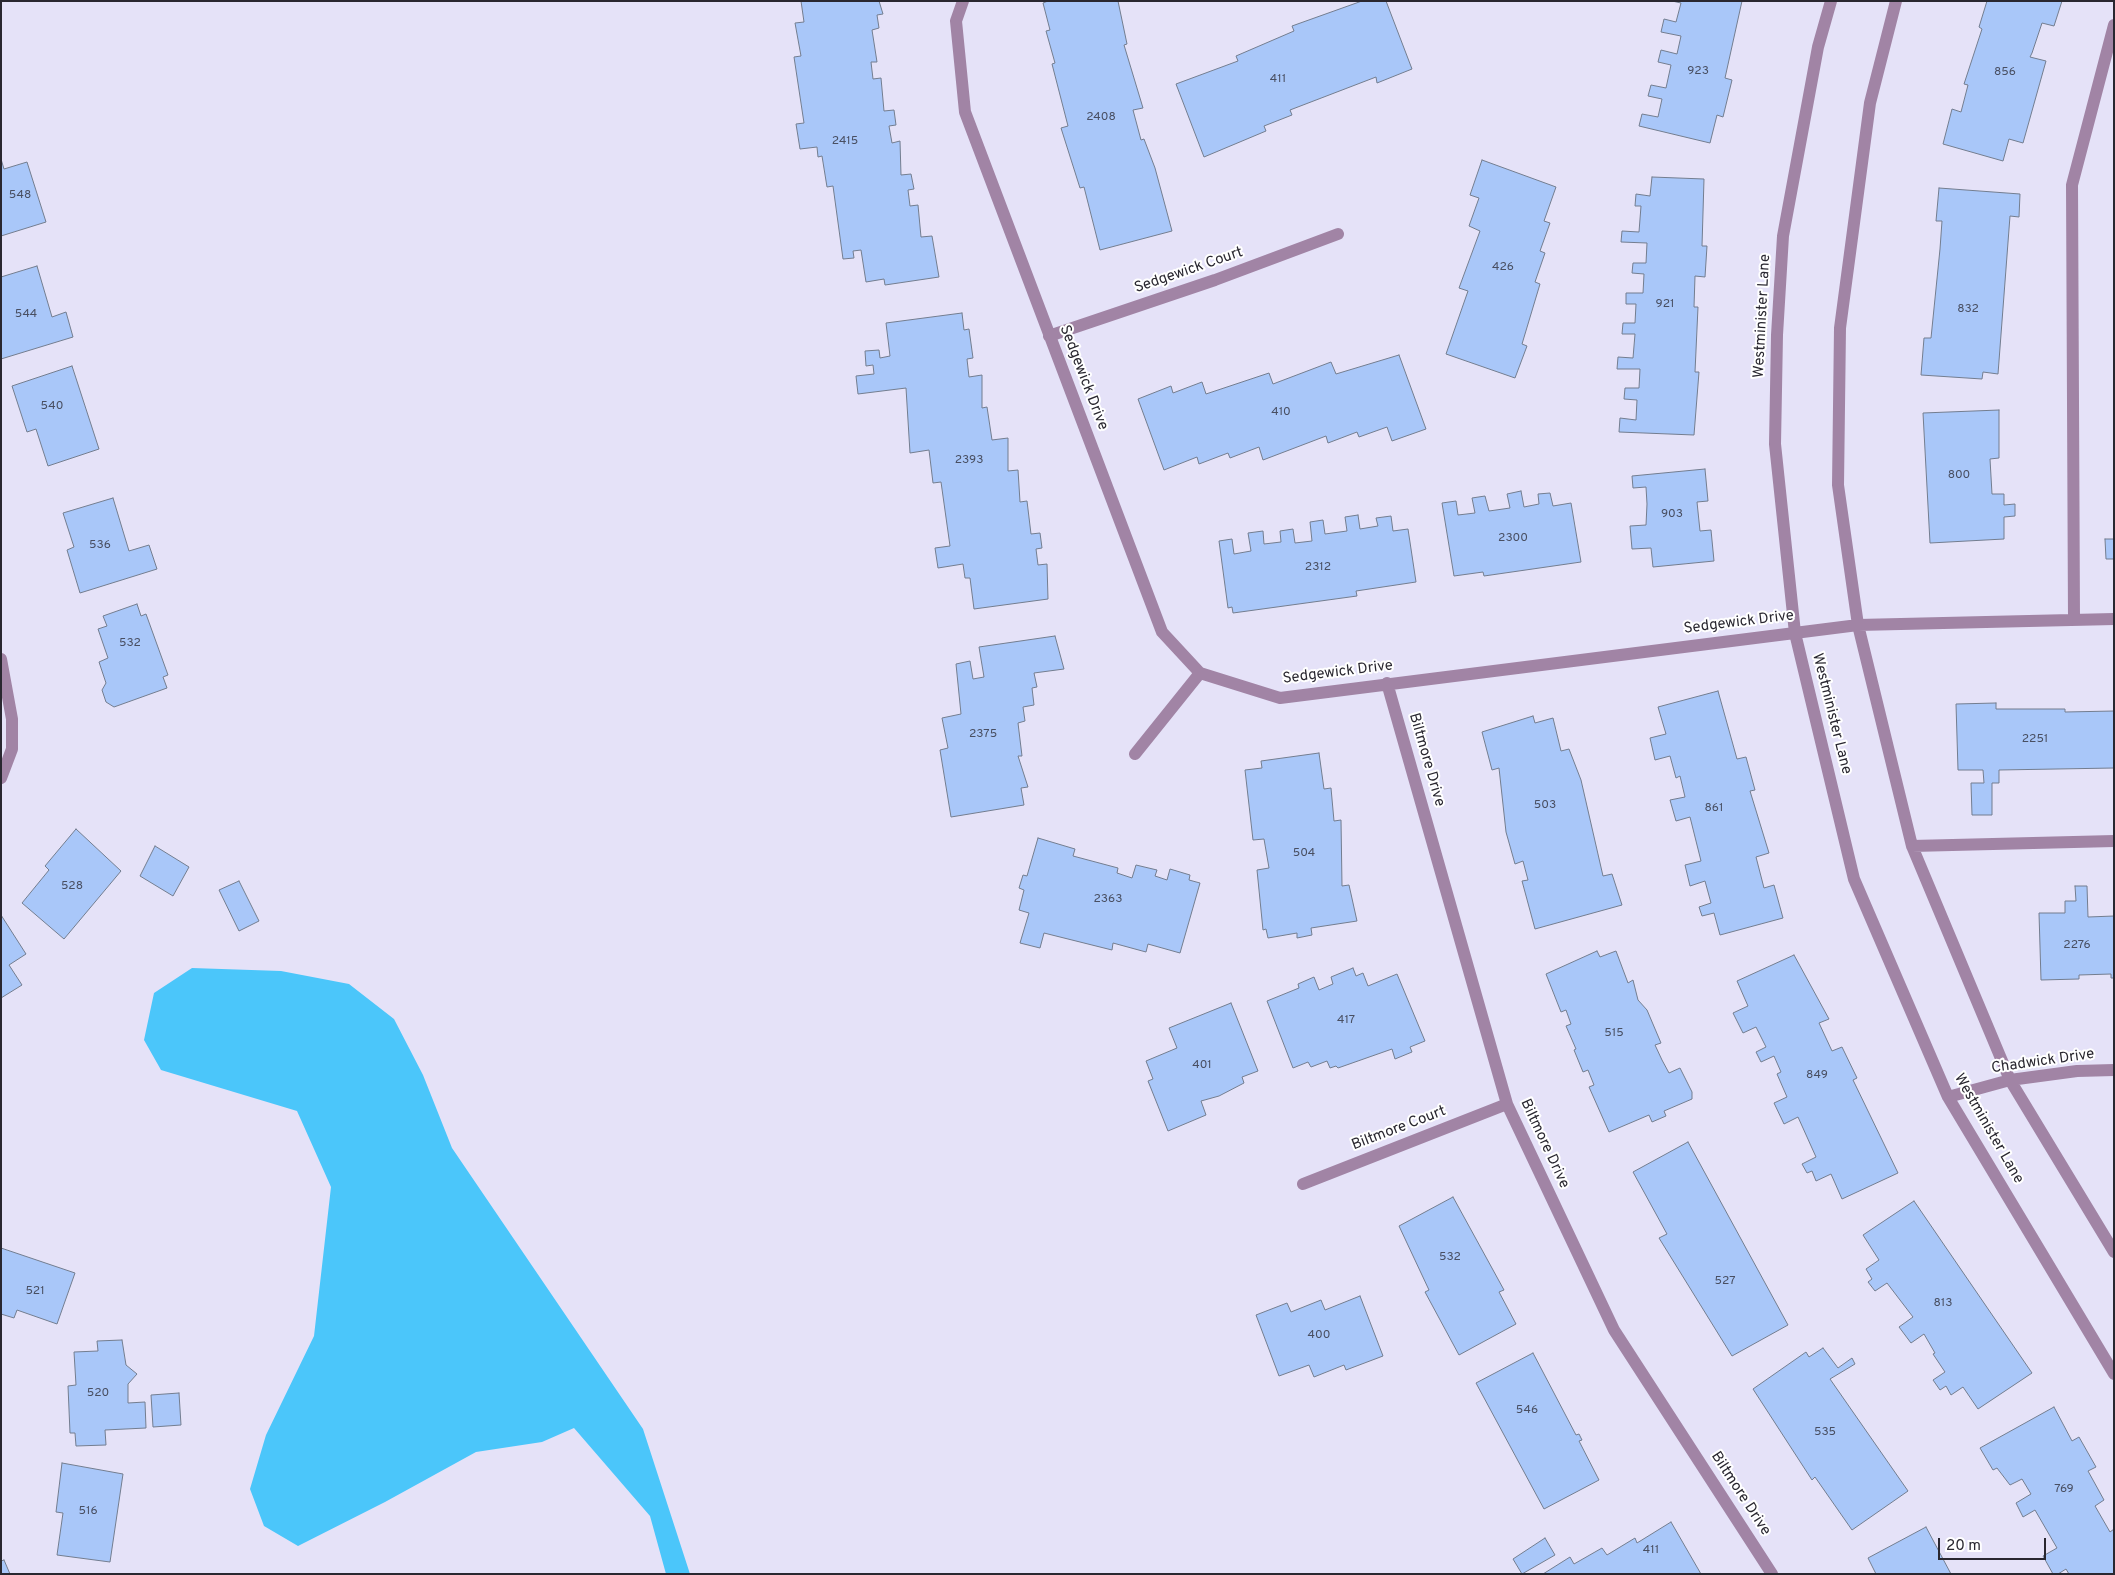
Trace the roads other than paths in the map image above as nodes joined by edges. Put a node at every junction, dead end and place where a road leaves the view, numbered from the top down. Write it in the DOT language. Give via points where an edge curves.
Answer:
graph roads {
  1 [pos="963,1"];
  2 [pos="1831,1"];
  3 [pos="1896,1"];
  4 [pos="2114,26"];
  5 [pos="1338,234"];
  6 [pos="1050,336"];
  7 [pos="2114,619"];
  8 [pos="2074,620"];
  9 [pos="1858,625"];
  10 [pos="1794,633"];
  11 [pos="1,659"];
  12 [pos="1200,672"];
  13 [pos="1387,683"];
  14 [pos="1135,754"];
  15 [pos="1,778"];
  16 [pos="2114,841"];
  17 [pos="1912,846"];
  18 [pos="2114,1070"];
  19 [pos="2010,1080"];
  20 [pos="1948,1097"];
  21 [pos="1507,1104"];
  22 [pos="1303,1184"];
  23 [pos="2114,1252"];
  24 [pos="2114,1374"];
  25 [pos="1772,1574"];
  1 -- 6 [label="street, Sedgewick Drive" via="956,21 965,112"];
  2 -- 10 [label="street, Westminister Lane" via="1818,47 1783,236 1777,335 1775,444"];
  3 -- 9 [label="street" via="1870,103 1840,328 1838,484"];
  4 -- 8 [label="street" via="2072,185"];
  5 -- 6 [label="street, Sedgewick Court"];
  6 -- 12 [label="street, Sedgewick Drive" via="1162,632"];
  7 -- 8 [label="street, Sedgewick Drive"];
  8 -- 9 [label="street, Sedgewick Drive"];
  9 -- 10 [label="street, Sedgewick Drive"];
  9 -- 17 [label="street"];
  10 -- 13 [label="street, Sedgewick Drive"];
  10 -- 20 [label="street, Westminister Lane" via="1854,878"];
  11 -- 15 [label="street" via="12,719 12,749"];
  12 -- 13 [label="street, Sedgewick Drive" via="1280,698"];
  12 -- 14 [label="street"];
  13 -- 21 [label="street, Biltmore Drive"];
  16 -- 17 [label="street"];
  17 -- 19 [label="street"];
  18 -- 19 [label="street, Chadwick Drive" via="2077,1071"];
  19 -- 20 [label="street, Chadwick Drive"];
  19 -- 23 [label="street"];
  20 -- 24 [label="street, Westminister Lane"];
  21 -- 22 [label="street, Biltmore Court"];
  21 -- 25 [label="street, Biltmore Drive" via="1614,1330"];
}
